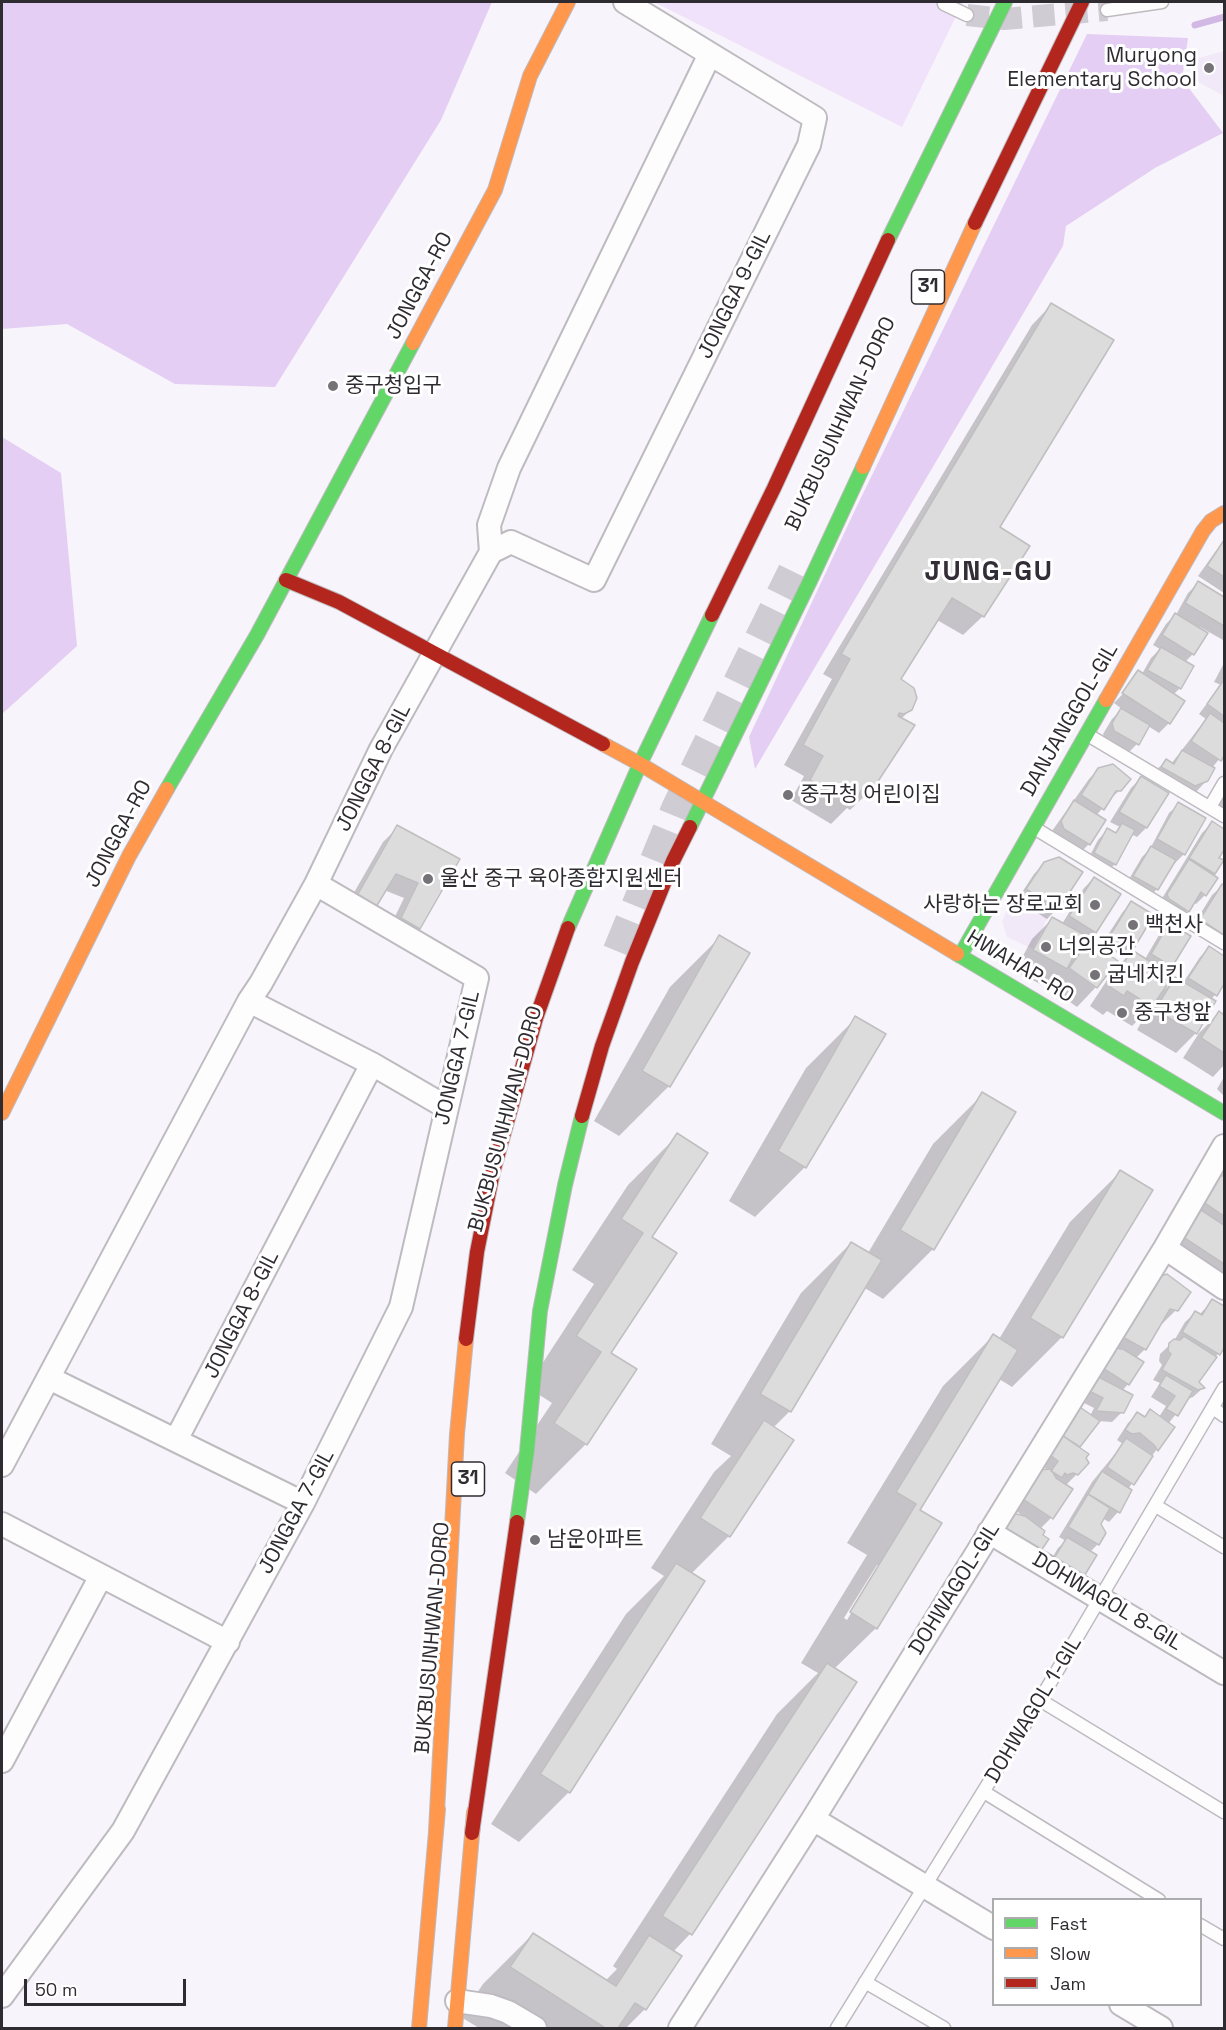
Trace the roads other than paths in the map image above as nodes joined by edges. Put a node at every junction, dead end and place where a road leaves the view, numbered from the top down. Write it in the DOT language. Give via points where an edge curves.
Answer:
graph roads {
  1 [pos="568,2"];
  2 [pos="625,2"];
  3 [pos="1005,2"];
  4 [pos="1082,2"];
  5 [pos="1162,2"];
  6 [pos="944,4"];
  7 [pos="1107,10"];
  8 [pos="967,15"];
  9 [pos="710,54"];
  10 [pos="1224,513"];
  11 [pos="491,552"];
  12 [pos="286,580"];
  13 [pos="434,654"];
  14 [pos="1087,734"];
  15 [pos="640,764"];
  16 [pos="1224,783"];
  17 [pos="701,802"];
  18 [pos="1210,807"];
  19 [pos="1224,816"];
  20 [pos="1033,827"];
  21 [pos="316,884"];
  22 [pos="1224,943"];
  23 [pos="960,956"];
  24 [pos="249,1001"];
  25 [pos="372,1064"];
  26 [pos="446,1107"];
  27 [pos="2,1113"];
  28 [pos="1224,1113"];
  29 [pos="1224,1146"];
  30 [pos="1165,1248"];
  31 [pos="1224,1288"];
  32 [pos="49,1378"];
  33 [pos="1224,1388"];
  34 [pos="1213,1408"];
  35 [pos="1224,1416"];
  36 [pos="176,1440"];
  37 [pos="2,1465"];
  38 [pos="469,1469"];
  39 [pos="303,1503"];
  40 [pos="1156,1506"];
  41 [pos="2,1524"];
  42 [pos="989,1532"];
  43 [pos="1224,1547"];
  44 [pos="499,1555"];
  45 [pos="101,1576"];
  46 [pos="1101,1599"];
  47 [pos="228,1642"];
  48 [pos="1224,1673"];
  49 [pos="1040,1700"];
  50 [pos="2,1761"];
  51 [pos="984,1792"];
  52 [pos="1224,1812"];
  53 [pos="813,1819"];
  54 [pos="436,1832"];
  55 [pos="472,1833"];
  56 [pos="924,1887"];
  57 [pos="1157,1898"];
  58 [pos="1202,1926"];
  59 [pos="992,1927"];
  60 [pos="1224,1939"];
  61 [pos="865,1982"];
  62 [pos="2,1996"];
  63 [pos="457,2001"];
  64 [pos="1124,2006"];
  65 [pos="420,2028"];
  66 [pos="455,2028"];
  67 [pos="535,2028"];
  68 [pos="680,2028"];
  69 [pos="837,2028"];
  70 [pos="944,2028"];
  71 [pos="1161,2028"];
  1 -- 12 [label="main road, JONGGA-RO" via="530,76 495,190"];
  2 -- 9 [label="street, JONGGA 9-GIL"];
  3 -- 15 [label="main road"];
  4 -- 17 [label="main road" via="984,203 810,581"];
  5 -- 7 [label="lane"];
  6 -- 8 [label="lane"];
  9 -- 11 [label="street" via="509,468 489,525"];
  9 -- 11 [label="street, JONGGA 9-GIL" via="815,118 809,145 594,580 511,542"];
  10 -- 14 [label="main road, DANJANGGOL-GIL" via="1203,531"];
  11 -- 13 [label="street, JONGGA 8-GIL"];
  12 -- 13 [label="main road" via="339,602"];
  12 -- 27 [label="main road, JONGGA-RO" via="129,856"];
  13 -- 15 [label="main road"];
  13 -- 21 [label="street, JONGGA 8-GIL" via="381,748"];
  14 -- 18 [label="lane"];
  14 -- 20 [label="main road, DANJANGGOL-GIL"];
  15 -- 17 [label="main road, HWAHAP-RO"];
  15 -- 54 [label="main road" via="566,934 536,1018 493,1172 477,1252 457,1434"];
  16 -- 18 [label="lane"];
  17 -- 23 [label="main road, HWAHAP-RO"];
  17 -- 55 [label="main road" via="632,962 602,1046 565,1185 540,1311 527,1451"];
  18 -- 19 [label="lane"];
  20 -- 22 [label="lane"];
  20 -- 23 [label="main road, DANJANGGOL-GIL"];
  21 -- 24 [label="street, JONGGA 8-GIL"];
  21 -- 26 [label="street, JONGGA 7-GIL" via="477,978"];
  23 -- 28 [label="main road, HWAHAP-RO"];
  24 -- 25 [label="street"];
  24 -- 32 [label="street, JONGGA 8-GIL"];
  25 -- 26 [label="street"];
  25 -- 36 [label="street, JONGGA 8-GIL"];
  26 -- 39 [label="street, JONGGA 7-GIL" via="401,1307"];
  29 -- 30 [label="street, DOHWAGOL-GIL"];
  30 -- 31 [label="street"];
  30 -- 42 [label="street, DOHWAGOL-GIL"];
  32 -- 36 [label="street"];
  32 -- 37 [label="street, JONGGA 8-GIL"];
  33 -- 34 [label="lane, DOHWAGOL 1-GIL"];
  34 -- 35 [label="lane"];
  34 -- 40 [label="lane, DOHWAGOL 1-GIL"];
  36 -- 39 [label="street"];
  38 -- 54 [label="main road, BUKBUSUNHWAN-DORO / 31"];
  39 -- 47 [label="street, JONGGA 7-GIL"];
  40 -- 43 [label="lane"];
  40 -- 46 [label="lane, DOHWAGOL 1-GIL"];
  41 -- 45 [label="street"];
  42 -- 46 [label="street, DOHWAGOL 8-GIL"];
  42 -- 53 [label="street, DOHWAGOL-GIL"];
  44 -- 55 [label="main road"];
  45 -- 47 [label="street"];
  45 -- 50 [label="street"];
  46 -- 48 [label="street, DOHWAGOL 8-GIL"];
  46 -- 49 [label="lane, DOHWAGOL 1-GIL"];
  47 -- 62 [label="street, JONGGA 7-GIL" via="123,1831"];
  49 -- 51 [label="lane, DOHWAGOL 1-GIL"];
  49 -- 52 [label="lane"];
  51 -- 56 [label="lane, DOHWAGOL 1-GIL"];
  51 -- 57 [label="lane"];
  53 -- 56 [label="street"];
  53 -- 68 [label="street, DOHWAGOL-GIL"];
  54 -- 65 [label="main road, BUKBUSUNHWAN-DORO / 31"];
  55 -- 63 [label="main road"];
  56 -- 59 [label="street"];
  56 -- 61 [label="lane, DOHWAGOL 1-GIL"];
  58 -- 60 [label="lane"];
  61 -- 69 [label="lane, DOHWAGOL 1-GIL"];
  61 -- 70 [label="lane"];
  63 -- 66 [label="main road"];
  63 -- 67 [label="street" via="491,2006"];
  64 -- 71 [label="street"];
}
